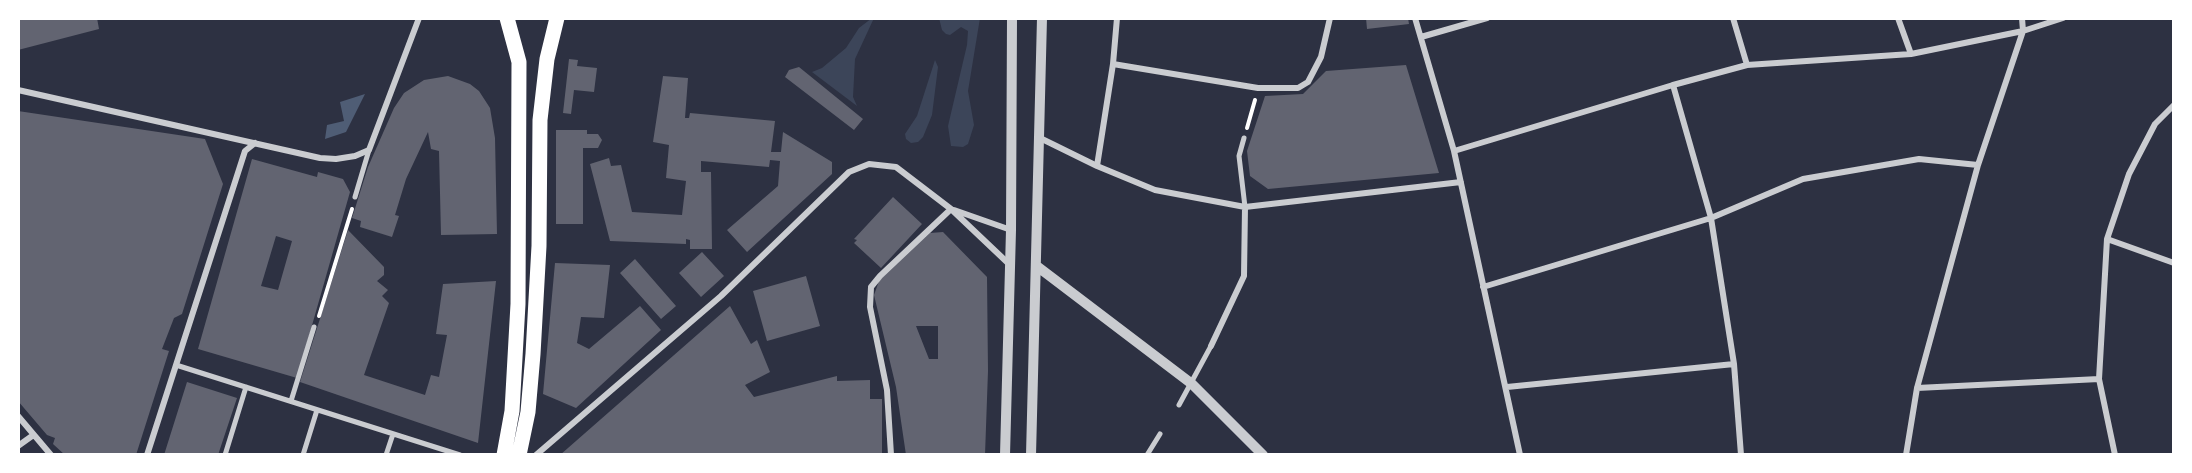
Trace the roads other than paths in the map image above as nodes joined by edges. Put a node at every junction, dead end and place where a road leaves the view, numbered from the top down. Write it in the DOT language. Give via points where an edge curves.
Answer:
graph roads {
  1 [pos="419,18"];
  2 [pos="507,18"];
  3 [pos="557,18"];
  4 [pos="1012,18"];
  5 [pos="1042,18"];
  6 [pos="1117,18"];
  7 [pos="1330,18"];
  8 [pos="1415,18"];
  9 [pos="1487,18"];
  10 [pos="1733,18"];
  11 [pos="1898,18"];
  12 [pos="2022,18"];
  13 [pos="2063,18"];
  14 [pos="2023,31"];
  15 [pos="1420,36"];
  16 [pos="1911,54"];
  17 [pos="1113,64"];
  18 [pos="1747,65"];
  19 [pos="1673,85"];
  20 [pos="18,90"];
  21 [pos="2174,105"];
  22 [pos="1040,138"];
  23 [pos="1244,138"];
  24 [pos="256,143"];
  25 [pos="369,150"];
  26 [pos="1454,151"];
  27 [pos="1978,165"];
  28 [pos="1097,166"];
  29 [pos="1461,182"];
  30 [pos="355,197"];
  31 [pos="1245,207"];
  32 [pos="951,209"];
  33 [pos="1711,218"];
  34 [pos="1011,230"];
  35 [pos="2107,239"];
  36 [pos="2174,263"];
  37 [pos="1011,265"];
  38 [pos="1038,267"];
  39 [pos="1483,287"];
  40 [pos="314,327"];
  41 [pos="1210,346"];
  42 [pos="1734,364"];
  43 [pos="176,365"];
  44 [pos="2099,379"];
  45 [pos="1192,384"];
  46 [pos="246,387"];
  47 [pos="1507,387"];
  48 [pos="1917,388"];
  49 [pos="291,401"];
  50 [pos="1179,405"];
  51 [pos="317,410"];
  52 [pos="18,416"];
  53 [pos="393,434"];
  54 [pos="1161,434"];
  55 [pos="32,436"];
  56 [pos="18,446"];
  57 [pos="51,455"];
  58 [pos="147,455"];
  59 [pos="225,455"];
  60 [pos="303,455"];
  61 [pos="386,455"];
  62 [pos="460,455"];
  63 [pos="504,455"];
  64 [pos="519,455"];
  65 [pos="536,455"];
  66 [pos="891,455"];
  67 [pos="1005,455"];
  68 [pos="1031,455"];
  69 [pos="1147,455"];
  70 [pos="1263,455"];
  71 [pos="1520,455"];
  72 [pos="1741,455"];
  73 [pos="1905,455"];
  74 [pos="2115,455"];
  1 -- 25 [label="street"];
  2 -- 63 [label="main road" via="519,62 518,304 512,411"];
  3 -- 64 [label="main road" via="546,59 540,120 533,354 528,412"];
  4 -- 34 [label="street"];
  5 -- 22 [label="street"];
  6 -- 17 [label="street"];
  7 -- 17 [label="street" via="1321,57 1308,82 1298,88 1258,88"];
  8 -- 15 [label="street"];
  9 -- 15 [label="street"];
  10 -- 18 [label="street"];
  11 -- 16 [label="street"];
  12 -- 14 [label="street"];
  13 -- 14 [label="street"];
  14 -- 16 [label="street"];
  14 -- 27 [label="street"];
  15 -- 26 [label="street"];
  16 -- 18 [label="street"];
  17 -- 28 [label="street"];
  18 -- 19 [label="street"];
  19 -- 26 [label="street"];
  19 -- 33 [label="street"];
  20 -- 24 [label="street"];
  21 -- 35 [label="street" via="2155,124 2129,174"];
  22 -- 28 [label="street"];
  22 -- 38 [label="street"];
  23 -- 31 [label="street" via="1239,156"];
  24 -- 25 [label="street" via="336,159"];
  24 -- 43 [label="street" via="245,151"];
  25 -- 30 [label="street"];
  26 -- 29 [label="street"];
  27 -- 33 [label="street" via="1919,159 1803,179"];
  27 -- 48 [label="street"];
  28 -- 31 [label="street" via="1155,190"];
  29 -- 31 [label="street"];
  29 -- 39 [label="street"];
  31 -- 41 [label="street" via="1244,276"];
  32 -- 34 [label="street"];
  32 -- 37 [label="street"];
  32 -- 65 [label="street" via="896,167 869,164 849,172 721,296"];
  32 -- 66 [label="street" via="871,287 870,307 887,390"];
  33 -- 39 [label="street"];
  33 -- 42 [label="street"];
  34 -- 37 [label="street"];
  35 -- 36 [label="street"];
  35 -- 44 [label="street"];
  37 -- 67 [label="street"];
  38 -- 45 [label="street"];
  38 -- 68 [label="street"];
  39 -- 47 [label="street"];
  40 -- 49 [label="street"];
  41 -- 45 [label="street"];
  42 -- 47 [label="street"];
  42 -- 72 [label="street"];
  43 -- 46 [label="street"];
  43 -- 58 [label="street"];
  44 -- 48 [label="street"];
  44 -- 74 [label="street"];
  45 -- 50 [label="street"];
  45 -- 70 [label="street"];
  46 -- 49 [label="street"];
  46 -- 59 [label="street"];
  47 -- 71 [label="street"];
  48 -- 73 [label="street"];
  49 -- 51 [label="street"];
  51 -- 53 [label="street"];
  51 -- 60 [label="street"];
  52 -- 55 [label="street"];
  53 -- 61 [label="street"];
  53 -- 62 [label="street"];
  54 -- 69 [label="street"];
  55 -- 56 [label="street"];
  55 -- 57 [label="street"];
}
